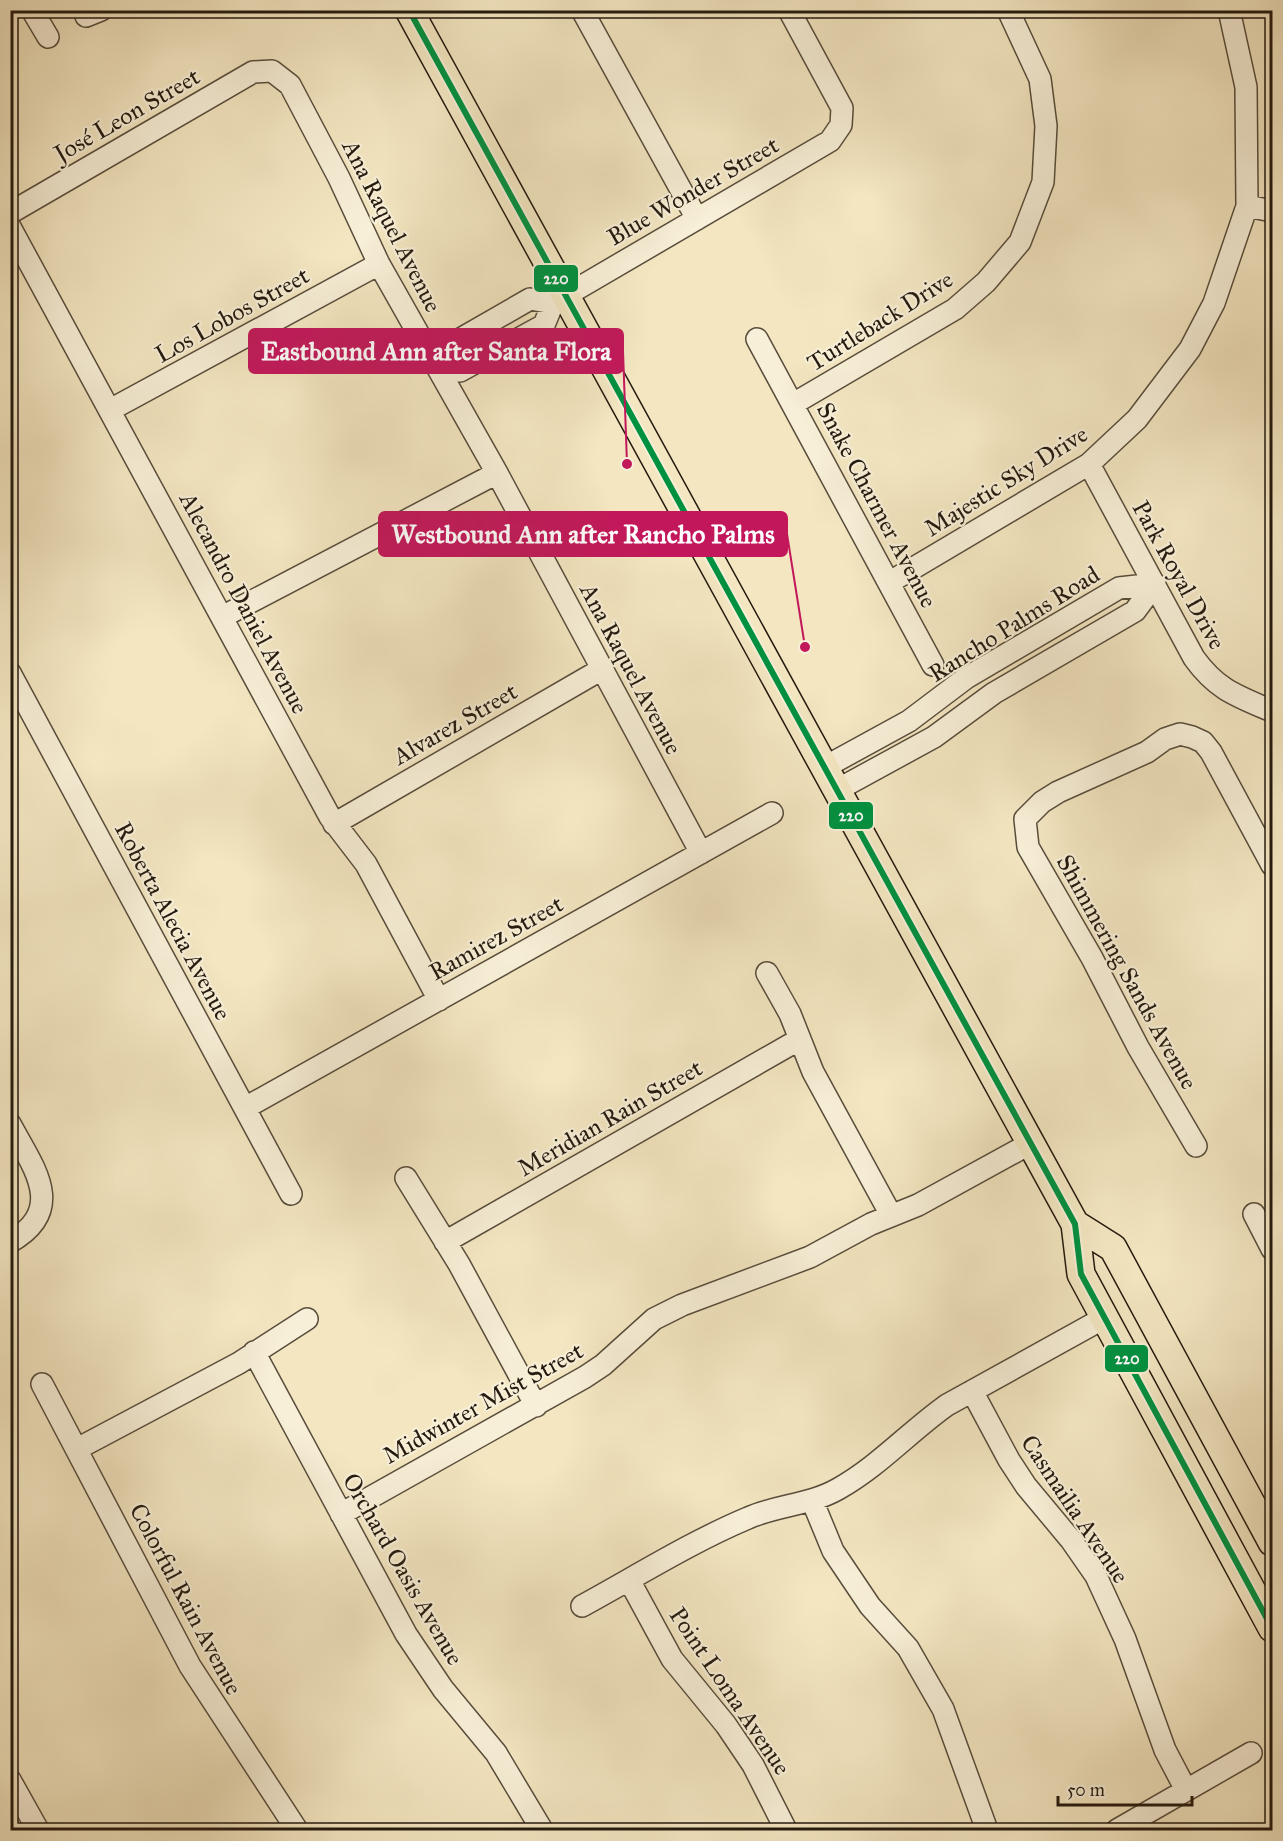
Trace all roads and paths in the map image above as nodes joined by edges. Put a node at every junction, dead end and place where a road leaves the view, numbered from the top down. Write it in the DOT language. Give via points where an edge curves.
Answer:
graph roads {
  1 [pos="32,10"];
  2 [pos="409,10"];
  3 [pos="582,10"];
  4 [pos="789,10"];
  5 [pos="1008,10"];
  6 [pos="1229,10"];
  7 [pos="48,37"];
  8 [pos="272,71"];
  9 [pos="1247,206"];
  10 [pos="1272,211"];
  11 [pos="10,213"];
  12 [pos="697,219"];
  13 [pos="10,227"];
  14 [pos="379,264"];
  15 [pos="559,300"];
  16 [pos="757,339"];
  17 [pos="439,369"];
  18 [pos="793,404"];
  19 [pos="110,410"];
  20 [pos="1089,464"];
  21 [pos="497,472"];
  22 [pos="890,582"];
  23 [pos="1155,584"];
  24 [pos="222,617"];
  25 [pos="933,665"];
  26 [pos="602,669"];
  27 [pos="10,673"];
  28 [pos="1272,711"];
  29 [pos="831,778"];
  30 [pos="772,813"];
  31 [pos="334,824"];
  32 [pos="701,853"];
  33 [pos="1272,865"];
  34 [pos="766,973"];
  35 [pos="439,1000"];
  36 [pos="800,1039"];
  37 [pos="245,1108"];
  38 [pos="10,1124"];
  39 [pos="1031,1143"];
  40 [pos="1196,1146"];
  41 [pos="406,1178"];
  42 [pos="291,1194"];
  43 [pos="891,1215"];
  44 [pos="1254,1215"];
  45 [pos="1075,1224"];
  46 [pos="10,1242"];
  47 [pos="445,1242"];
  48 [pos="1272,1249"];
  49 [pos="1104,1318"];
  50 [pos="307,1319"];
  51 [pos="254,1352"];
  52 [pos="42,1384"];
  53 [pos="972,1391"];
  54 [pos="536,1406"];
  55 [pos="77,1449"];
  56 [pos="812,1500"];
  57 [pos="341,1514"];
  58 [pos="1272,1542"];
  59 [pos="629,1580"];
  60 [pos="582,1606"];
  61 [pos="1272,1628"];
  62 [pos="1251,1753"];
  63 [pos="10,1780"];
  64 [pos="1186,1790"];
  65 [pos="38,1830"];
  66 [pos="297,1830"];
  67 [pos="542,1830"];
  68 [pos="786,1830"];
  69 [pos="987,1830"];
  70 [pos="1117,1830"];
  1 -- 7 [label="street"];
  2 -- 15 [label="main road"];
  3 -- 12 [label="street"];
  4 -- 12 [label="street, Blue Wonder Street" via="842,108 841,125 830,141"];
  5 -- 18 [label="street, Turtleback Drive" via="1040,79 1046,126 1043,182 1020,242 986,282 955,309"];
  6 -- 9 [label="street, Majestic Sky Drive" via="1246,87"];
  8 -- 11 [label="street, José Leon Street" via="253,72"];
  8 -- 14 [label="street, Ana Raquel Avenue" via="290,85"];
  9 -- 10 [label="street"];
  9 -- 20 [label="street, Majestic Sky Drive" via="1214,303 1190,349 1137,419"];
  12 -- 15 [label="street, Blue Wonder Street"];
  13 -- 19 [label="street, Alecandro Daniel Avenue"];
  14 -- 17 [label="street, Ana Raquel Avenue"];
  14 -- 19 [label="street, Los Lobos Street"];
  15 -- 17 [label="street" via="544,326 460,371"];
  15 -- 17 [label="street" via="530,299 458,340 450,345"];
  15 -- 29 [label="main road"];
  16 -- 18 [label="street, Snake Charmer Avenue"];
  17 -- 21 [label="street, Ana Raquel Avenue"];
  18 -- 22 [label="street, Snake Charmer Avenue"];
  19 -- 24 [label="street, Alecandro Daniel Avenue"];
  20 -- 22 [label="street, Majestic Sky Drive"];
  20 -- 23 [label="street, Park Royal Drive"];
  21 -- 24 [label="street"];
  21 -- 26 [label="street, Ana Raquel Avenue"];
  22 -- 25 [label="street, Snake Charmer Avenue"];
  23 -- 28 [label="street, Park Royal Drive" via="1208,678 1233,695"];
  23 -- 29 [label="street, Rancho Palms Road" via="1119,588 966,678"];
  24 -- 31 [label="street, Alecandro Daniel Avenue"];
  26 -- 31 [label="street, Alvarez Street"];
  26 -- 32 [label="street, Ana Raquel Avenue"];
  27 -- 37 [label="street, Roberta Alecia Avenue"];
  29 -- 39 [label="main road"];
  30 -- 32 [label="street, Ramirez Street"];
  31 -- 35 [label="street, Alecandro Daniel Avenue" via="366,864"];
  32 -- 35 [label="street, Ramirez Street"];
  33 -- 40 [label="street, Shimmering Sands Avenue" via="1211,752 1203,742 1180,734 1058,792 1025,819 1028,848"];
  34 -- 36 [label="street"];
  35 -- 37 [label="street, Ramirez Street"];
  36 -- 43 [label="street" via="813,1072"];
  36 -- 47 [label="street, Meridian Rain Street"];
  37 -- 42 [label="street, Roberta Alecia Avenue"];
  38 -- 46 [label="street" via="41,1181 43,1207 34,1225"];
  39 -- 43 [label="street, Midwinter Mist Street" via="918,1205"];
  39 -- 45 [label="main road"];
  41 -- 47 [label="street"];
  43 -- 54 [label="street, Midwinter Mist Street" via="810,1257 681,1305 654,1319 603,1365"];
  44 -- 48 [label="street"];
  45 -- 49 [label="main road" via="1081,1274"];
  45 -- 58 [label="main road" via="1113,1248"];
  47 -- 54 [label="street"];
  49 -- 53 [label="street"];
  49 -- 61 [label="main road"];
  50 -- 51 [label="street"];
  51 -- 55 [label="street"];
  51 -- 57 [label="street, Orchard Oasis Avenue"];
  52 -- 55 [label="street, Colorful Rain Avenue"];
  53 -- 56 [label="street" via="923,1422 900,1445 850,1482"];
  53 -- 64 [label="street, Casmailia Avenue" via="1020,1478 1096,1576 1125,1639 1165,1750"];
  54 -- 57 [label="street, Midwinter Mist Street"];
  55 -- 66 [label="street, Colorful Rain Avenue" via="190,1666"];
  56 -- 59 [label="street" via="774,1508 729,1526"];
  56 -- 69 [label="street" via="823,1532 844,1569 870,1606 908,1648 938,1698"];
  57 -- 67 [label="street, Orchard Oasis Avenue" via="406,1634 442,1689 496,1754"];
  59 -- 60 [label="street"];
  59 -- 68 [label="street, Point Loma Avenue" via="672,1659 753,1765"];
  62 -- 64 [label="street"];
  63 -- 65 [label="street"];
  64 -- 70 [label="street"];
}
